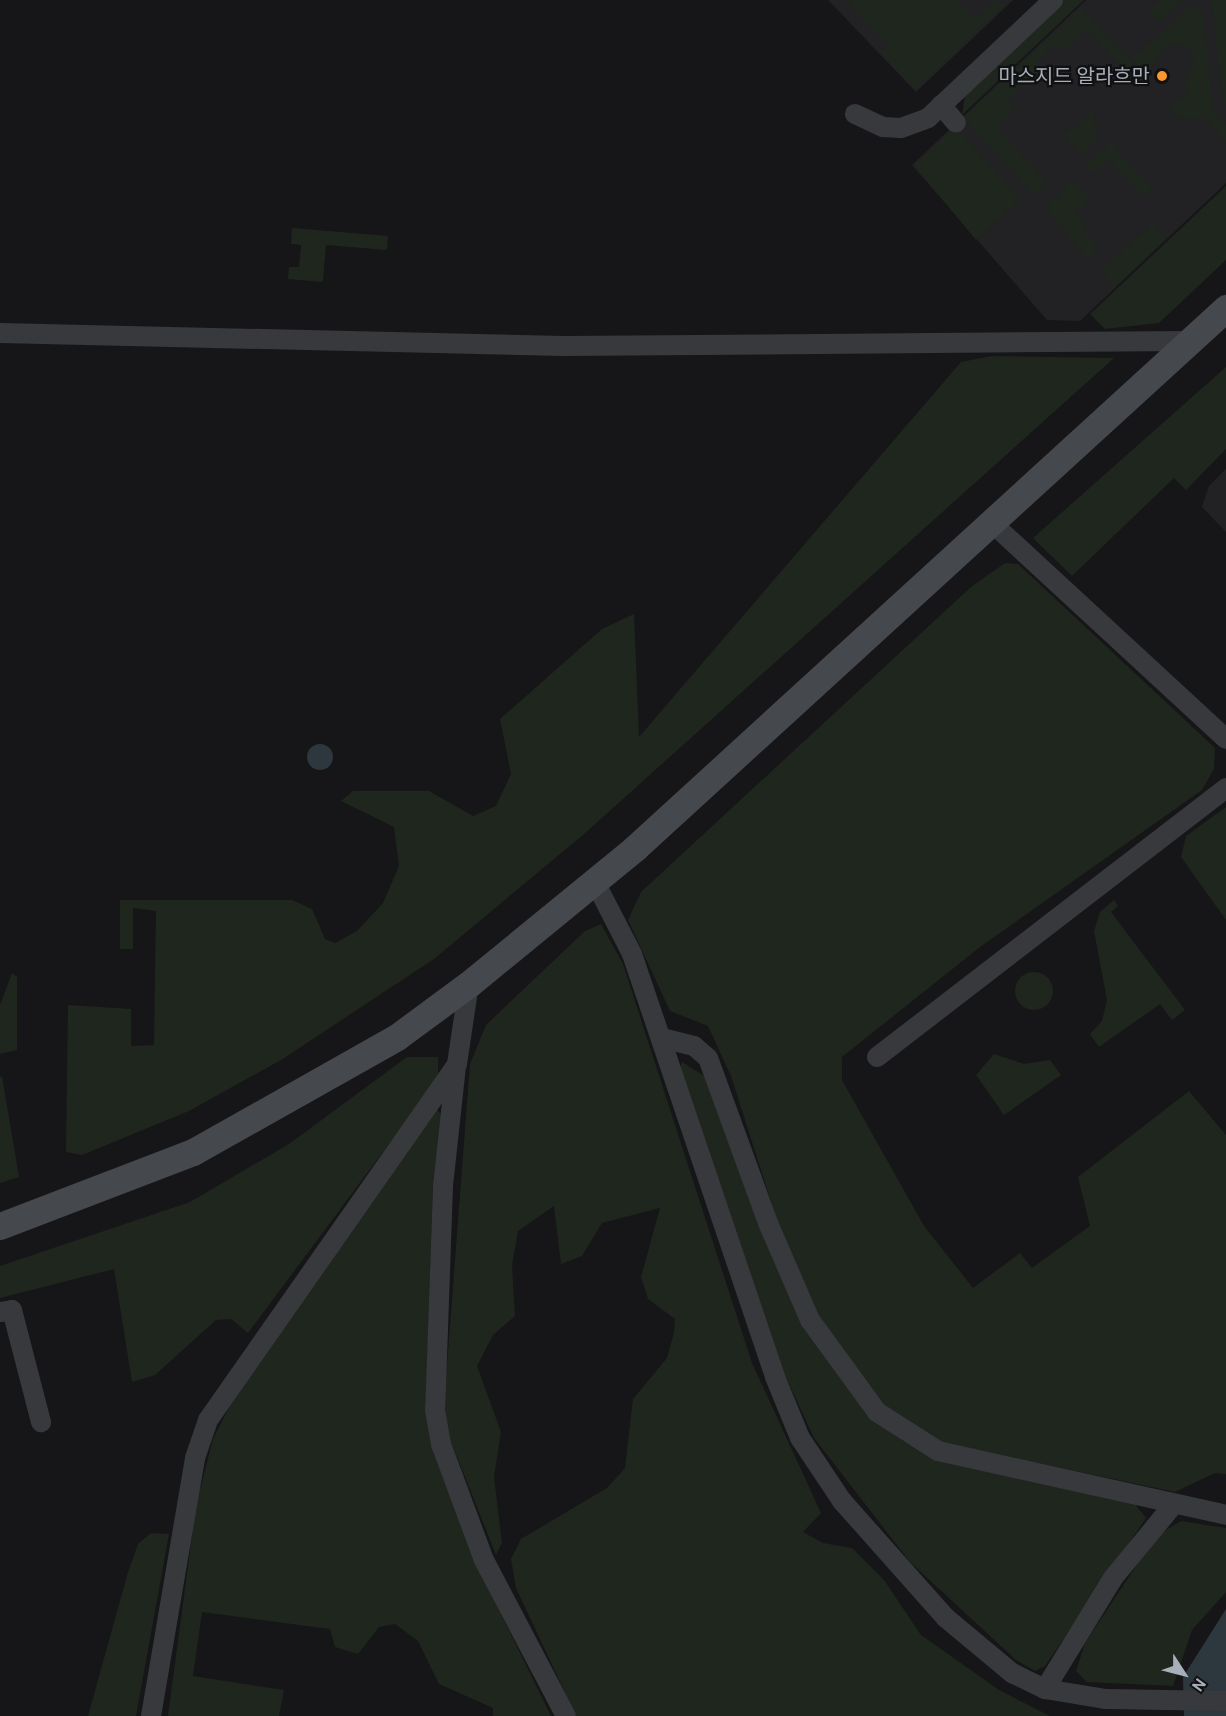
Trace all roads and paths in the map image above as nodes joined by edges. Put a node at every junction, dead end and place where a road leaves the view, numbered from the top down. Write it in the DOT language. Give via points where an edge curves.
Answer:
graph roads {
  1 [pos="1053,0"];
  2 [pos="941,105"];
  3 [pos="855,114"];
  4 [pos="956,123"];
  5 [pos="1226,308"];
  6 [pos="0,333"];
  7 [pos="1189,341"];
  8 [pos="992,523"];
  9 [pos="1226,740"];
  10 [pos="1226,788"];
  11 [pos="595,882"];
  12 [pos="469,984"];
  13 [pos="662,1038"];
  14 [pos="877,1057"];
  15 [pos="457,1064"];
  16 [pos="0,1226"];
  17 [pos="0,1312"];
  18 [pos="41,1422"];
  19 [pos="1174,1504"];
  20 [pos="1226,1515"];
  21 [pos="1045,1689"];
  22 [pos="1226,1701"];
  23 [pos="151,1716"];
  24 [pos="566,1716"];
  1 -- 2 [label="street"];
  2 -- 3 [label="street" via="928,118 901,128 883,128"];
  2 -- 4 [label="street"];
  5 -- 7 [label="street"];
  6 -- 7 [label="street" via="564,346"];
  7 -- 8 [label="street"];
  8 -- 9 [label="street"];
  8 -- 11 [label="street"];
  10 -- 14 [label="street"];
  11 -- 12 [label="street"];
  11 -- 13 [label="street" via="632,954"];
  12 -- 15 [label="street"];
  12 -- 16 [label="street" via="397,1037 193,1152"];
  13 -- 19 [label="street" via="694,1046 708,1058 768,1223 810,1320 878,1412 938,1451"];
  13 -- 21 [label="street" via="800,1438 842,1501 946,1618 1012,1673"];
  15 -- 23 [label="street" via="208,1420 195,1458"];
  15 -- 24 [label="street" via="443,1186 435,1410 441,1444 484,1560"];
  17 -- 18 [label="street" via="12,1310"];
  19 -- 20 [label="street"];
  19 -- 21 [label="street" via="1126,1560"];
  21 -- 22 [label="street" via="1141,1700"];
}
